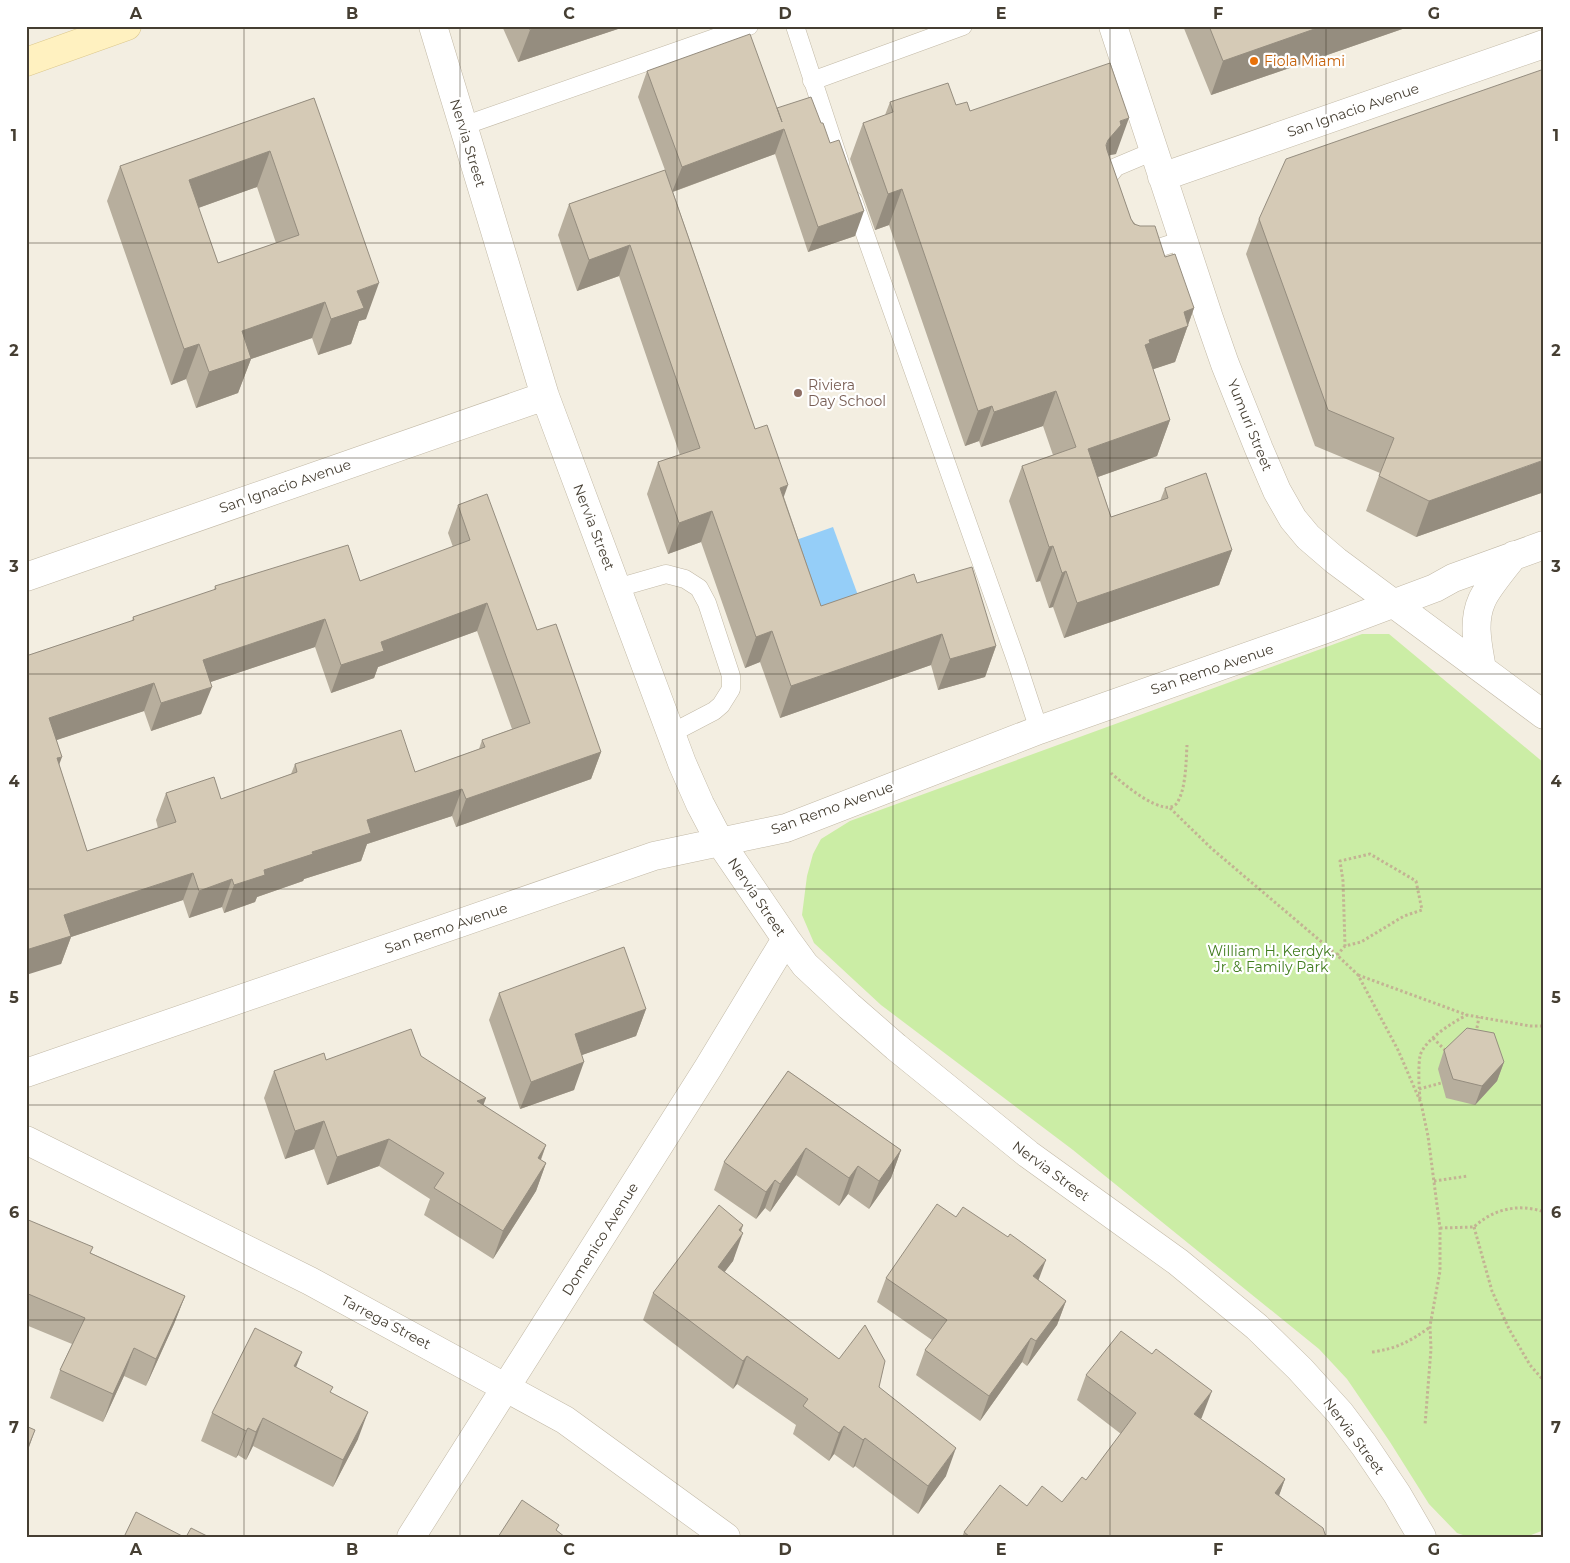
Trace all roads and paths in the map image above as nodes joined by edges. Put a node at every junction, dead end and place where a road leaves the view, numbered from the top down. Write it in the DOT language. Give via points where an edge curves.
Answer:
graph roads {
  1 [pos="127,26"];
  2 [pos="433,26"];
  3 [pos="750,26"];
  4 [pos="795,26"];
  5 [pos="963,26"];
  6 [pos="1113,26"];
  7 [pos="1544,44"];
  8 [pos="26,62"];
  9 [pos="812,81"];
  10 [pos="463,126"];
  11 [pos="1154,151"];
  12 [pos="1162,177"];
  13 [pos="1110,199"];
  14 [pos="1183,240"];
  15 [pos="1125,242"];
  16 [pos="545,396"];
  17 [pos="1544,545"];
  18 [pos="1514,555"];
  19 [pos="26,577"];
  20 [pos="617,588"];
  21 [pos="1395,604"];
  22 [pos="1482,669"];
  23 [pos="1544,715"];
  24 [pos="1039,730"];
  25 [pos="670,734"];
  26 [pos="1187,746"];
  27 [pos="1111,773"];
  28 [pos="1170,808"];
  29 [pos="720,842"];
  30 [pos="786,940"];
  31 [pos="1345,946"];
  32 [pos="1337,955"];
  33 [pos="1358,975"];
  34 [pos="1468,1015"];
  35 [pos="1479,1017"];
  36 [pos="1544,1026"];
  37 [pos="1433,1038"];
  38 [pos="1475,1041"];
  39 [pos="1450,1056"];
  40 [pos="26,1074"];
  41 [pos="1450,1081"];
  42 [pos="1419,1089"];
  43 [pos="1421,1103"];
  44 [pos="26,1140"];
  45 [pos="1468,1176"];
  46 [pos="1434,1181"];
  47 [pos="1544,1212"];
  48 [pos="1474,1227"];
  49 [pos="1440,1228"];
  50 [pos="1430,1326"];
  51 [pos="1372,1352"];
  52 [pos="1544,1381"];
  53 [pos="506,1388"];
  54 [pos="1425,1425"];
  55 [pos="411,1537"];
  56 [pos="726,1537"];
  57 [pos="1422,1537"];
  1 -- 8 [label="main road"];
  2 -- 10 [label="street, Nervia Street"];
  3 -- 10 [label="lane"];
  4 -- 9 [label="lane"];
  5 -- 9 [label="lane"];
  6 -- 11 [label="street, Yumuri Street"];
  7 -- 12 [label="street, San Ignacio Avenue"];
  9 -- 24 [label="lane"];
  10 -- 16 [label="street, Nervia Street"];
  11 -- 12 [label="street, Yumuri Street"];
  11 -- 13 [label="lane" via="1116,167 1104,182"];
  12 -- 14 [label="street, Yumuri Street"];
  14 -- 15 [label="lane" via="1146,251 1128,251"];
  14 -- 21 [label="street, Yumuri Street" via="1241,406 1284,505 1318,546"];
  16 -- 19 [label="street, San Ignacio Avenue"];
  16 -- 20 [label="street, Nervia Street"];
  17 -- 18 [label="street, San Remo Avenue"];
  18 -- 21 [label="street, San Remo Avenue"];
  18 -- 22 [label="street" via="1482,598 1477,614"];
  20 -- 25 [label="street, Nervia Street"];
  20 -- 25 [label="lane" via="666,574 685,579 699,588 707,603 731,676 731,689 714,711"];
  21 -- 22 [label="street, Yumuri Street"];
  21 -- 24 [label="street, San Remo Avenue"];
  22 -- 23 [label="street, Yumuri Street"];
  24 -- 29 [label="street, San Remo Avenue" via="786,828"];
  25 -- 29 [label="street, Nervia Street"];
  26 -- 28 [label="path" via="1180,797"];
  27 -- 28 [label="path" via="1138,794 1159,806"];
  28 -- 32 [label="path" via="1211,848"];
  29 -- 30 [label="street, Nervia Street"];
  29 -- 40 [label="street, San Remo Avenue" via="654,856"];
  30 -- 53 [label="street, Domenico Avenue"];
  30 -- 57 [label="street, Nervia Street" via="805,965 849,1006 952,1093 1028,1154 1178,1262 1257,1327 1340,1413 1392,1486"];
  31 -- 31 [label="path" via="1361,942 1404,916 1422,910 1416,881 1370,854 1340,861"];
  31 -- 32 [label="path"];
  32 -- 33 [label="path"];
  33 -- 34 [label="path"];
  33 -- 43 [label="path" via="1398,1050"];
  34 -- 35 [label="path"];
  34 -- 37 [label="path"];
  35 -- 36 [label="path"];
  35 -- 38 [label="path"];
  37 -- 39 [label="path"];
  37 -- 42 [label="path" via="1420,1054"];
  41 -- 42 [label="path"];
  42 -- 43 [label="path"];
  43 -- 46 [label="path"];
  44 -- 53 [label="street, Tarrega Street" via="310,1282"];
  45 -- 46 [label="path"];
  46 -- 49 [label="path"];
  47 -- 48 [label="path" via="1521,1207 1498,1211"];
  48 -- 49 [label="path"];
  48 -- 52 [label="path" via="1492,1292 1530,1365"];
  49 -- 50 [label="path" via="1440,1271"];
  50 -- 51 [label="path" via="1404,1344"];
  50 -- 54 [label="path"];
  53 -- 55 [label="street, Domenico Avenue"];
  53 -- 56 [label="street, Tarrega Street" via="565,1420"];
}
